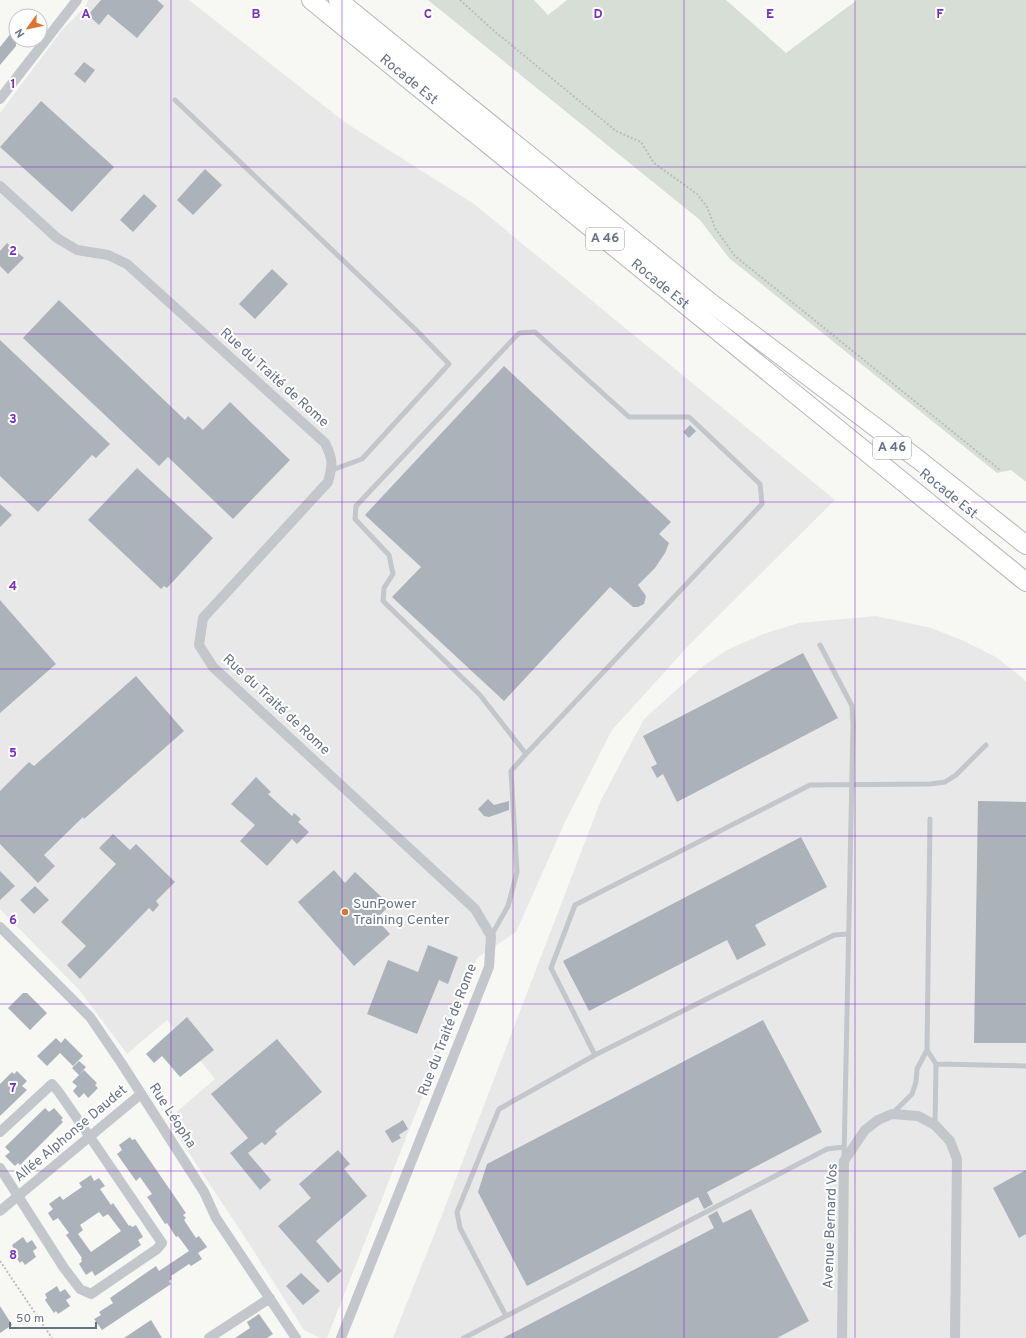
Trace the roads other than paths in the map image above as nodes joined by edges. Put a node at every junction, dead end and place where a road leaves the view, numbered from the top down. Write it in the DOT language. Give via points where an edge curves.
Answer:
graph roads {
  1 [pos="69,0"];
  2 [pos="77,0"];
  3 [pos="311,0"];
  4 [pos="338,0"];
  5 [pos="67,13"];
  6 [pos="0,99"];
  7 [pos="175,100"];
  8 [pos="0,186"];
  9 [pos="758,338"];
  10 [pos="332,470"];
  11 [pos="1026,545"];
  12 [pos="1026,558"];
  13 [pos="1024,582"];
  14 [pos="820,645"];
  15 [pos="986,745"];
  16 [pos="526,754"];
  17 [pos="852,784"];
  18 [pos="930,820"];
  19 [pos="0,927"];
  20 [pos="848,934"];
  21 [pos="491,936"];
  22 [pos="927,1050"];
  23 [pos="595,1055"];
  24 [pos="936,1064"];
  25 [pos="1026,1066"];
  26 [pos="141,1094"];
  27 [pos="892,1114"];
  28 [pos="935,1125"];
  29 [pos="0,1132"];
  30 [pos="90,1136"];
  31 [pos="844,1147"];
  32 [pos="844,1161"];
  33 [pos="0,1168"];
  34 [pos="19,1196"];
  35 [pos="0,1211"];
  36 [pos="270,1298"];
  37 [pos="506,1316"];
  38 [pos="210,1338"];
  39 [pos="296,1338"];
  40 [pos="341,1338"];
  41 [pos="464,1338"];
  42 [pos="842,1338"];
  43 [pos="955,1338"];
  1 -- 5 [label="street"];
  2 -- 5 [label="street"];
  3 -- 13 [label="highway, Rocade Est / A 46"];
  4 -- 9 [label="highway, Rocade Est / A 46" via="711,303"];
  5 -- 6 [label="street"];
  7 -- 10 [label="lane" via="449,364 362,460"];
  8 -- 10 [label="street, Rue du Traité de Rome" via="57,238 77,250 108,255 127,264 325,443 331,456"];
  9 -- 11 [label="highway"];
  9 -- 12 [label="highway, Rocade Est / A 46"];
  10 -- 21 [label="street, Rue du Traité de Rome" via="328,482 204,618 199,645 213,667 475,909"];
  14 -- 17 [label="lane" via="852,706"];
  15 -- 17 [label="lane" via="956,775 945,782"];
  16 -- 16 [label="lane" via="762,504 760,484 689,417 629,417 535,332 519,334 514,339 356,506 355,519 389,555 393,574 384,588 383,601 480,694"];
  16 -- 21 [label="lane" via="511,771 517,872 508,906"];
  17 -- 20 [label="lane"];
  17 -- 23 [label="lane" via="810,785 575,905 551,968"];
  18 -- 22 [label="lane"];
  19 -- 26 [label="street, Rue Léopha" via="90,1017"];
  20 -- 23 [label="lane" via="834,935"];
  20 -- 31 [label="lane"];
  21 -- 40 [label="street, Rue du Traité de Rome" via="489,967"];
  22 -- 24 [label="lane"];
  22 -- 27 [label="lane" via="917,1069 912,1094"];
  23 -- 37 [label="lane" via="499,1109 457,1212 460,1228"];
  24 -- 25 [label="lane"];
  24 -- 28 [label="lane"];
  26 -- 30 [label="street, Allée Alphonse Daudet"];
  26 -- 36 [label="street, Rue Léopha" via="204,1192 216,1218"];
  27 -- 28 [label="street" via="918,1116"];
  27 -- 32 [label="street, Avenue Bernard Vos" via="865,1130"];
  28 -- 43 [label="street" via="950,1141 957,1158"];
  29 -- 30 [label="street" via="52,1084"];
  30 -- 34 [label="street, Allée Alphonse Daudet"];
  30 -- 34 [label="street" via="162,1243 157,1249 91,1294 80,1289 64,1268"];
  31 -- 32 [label="lane"];
  31 -- 37 [label="lane" via="827,1149"];
  32 -- 42 [label="street, Avenue Bernard Vos"];
  33 -- 34 [label="street"];
  34 -- 35 [label="street, Allée Alphonse Daudet"];
  36 -- 38 [label="street"];
  36 -- 39 [label="street, Rue Léopha"];
  37 -- 41 [label="lane"];
}
